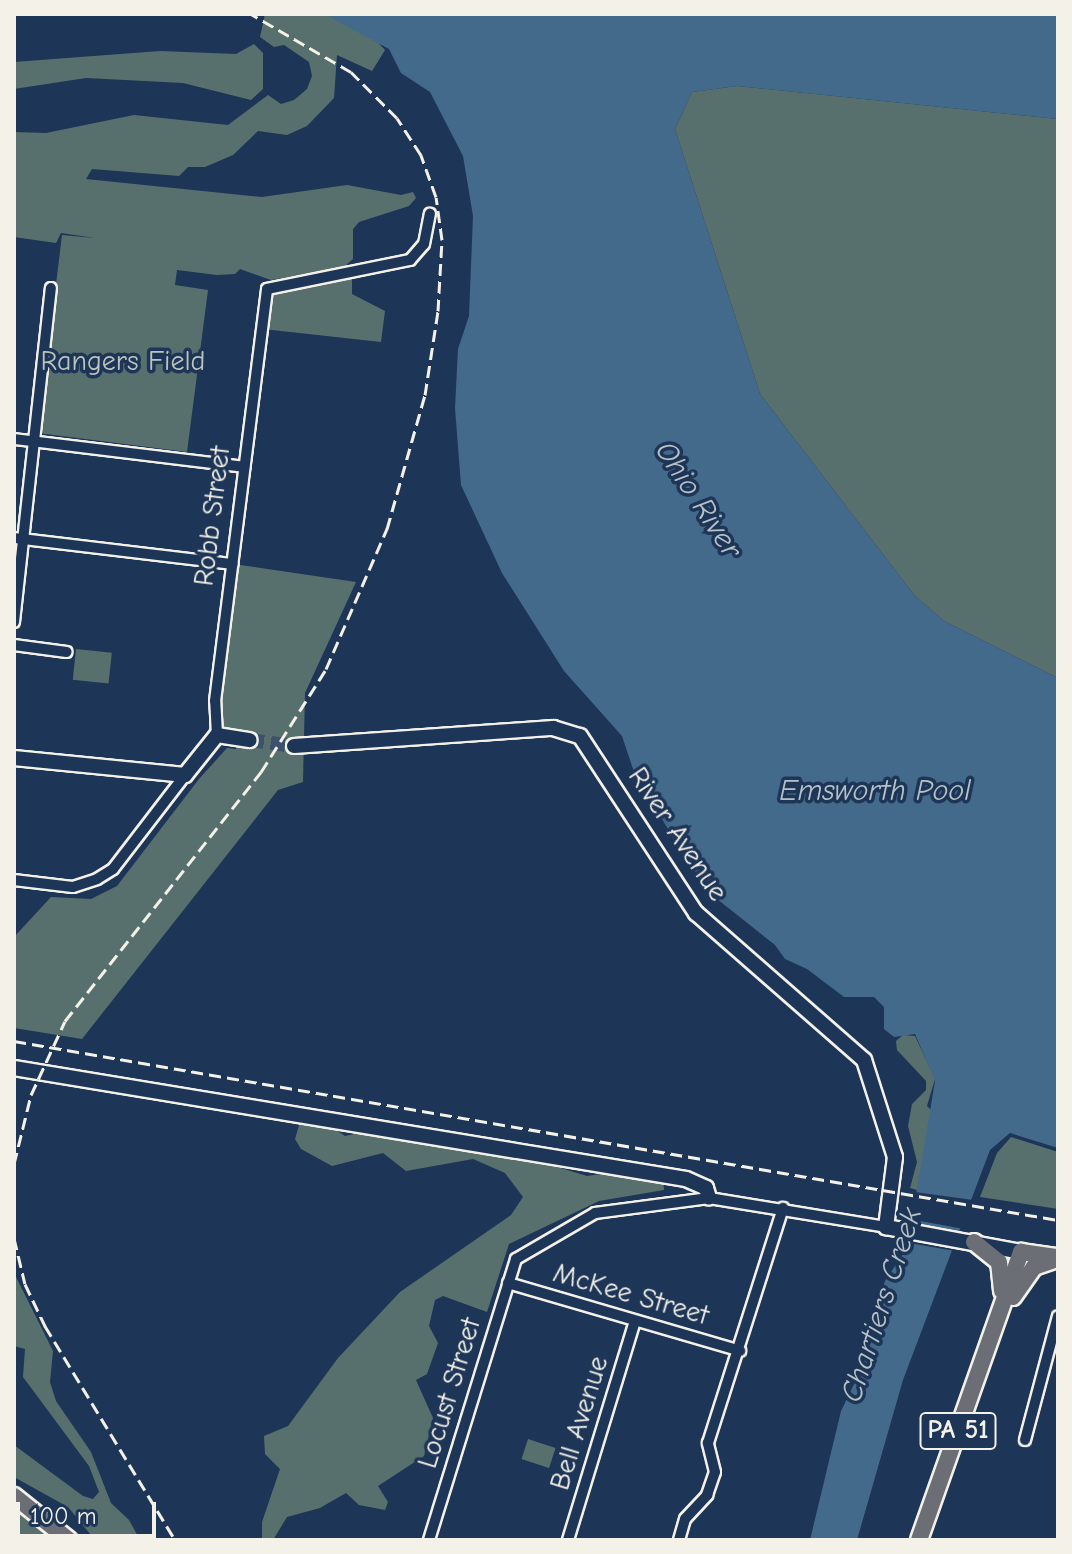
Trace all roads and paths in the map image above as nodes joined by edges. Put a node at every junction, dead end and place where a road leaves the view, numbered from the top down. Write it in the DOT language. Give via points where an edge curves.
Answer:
graph roads {
  1 [pos="430,214"];
  2 [pos="51,288"];
  3 [pos="14,439"];
  4 [pos="32,442"];
  5 [pos="244,467"];
  6 [pos="18,539"];
  7 [pos="232,564"];
  8 [pos="14,622"];
  9 [pos="14,645"];
  10 [pos="67,652"];
  11 [pos="217,735"];
  12 [pos="250,740"];
  13 [pos="294,746"];
  14 [pos="14,758"];
  15 [pos="185,775"];
  16 [pos="14,880"];
  17 [pos="14,1068"];
  18 [pos="709,1198"];
  19 [pos="783,1208"];
  20 [pos="886,1227"];
  21 [pos="972,1242"];
  22 [pos="1021,1252"];
  23 [pos="1058,1258"];
  24 [pos="508,1283"];
  25 [pos="1058,1316"];
  26 [pos="998,1317"];
  27 [pos="635,1321"];
  28 [pos="740,1351"];
  29 [pos="1025,1440"];
  30 [pos="14,1496"];
  31 [pos="69,1540"];
  32 [pos="429,1540"];
  33 [pos="568,1540"];
  34 [pos="679,1540"];
  35 [pos="919,1540"];
  1 -- 5 [label="street, Robb Street" via="424,244 415,258 267,289"];
  2 -- 4 [label="street"];
  3 -- 4 [label="street"];
  4 -- 5 [label="street"];
  4 -- 6 [label="street"];
  5 -- 7 [label="street, Robb Street"];
  6 -- 7 [label="street"];
  6 -- 8 [label="street"];
  7 -- 11 [label="street, Robb Street" via="215,701"];
  9 -- 10 [label="street"];
  11 -- 12 [label="street"];
  11 -- 15 [label="street"];
  13 -- 20 [label="street, River Avenue" via="553,728 580,736 688,903 864,1060 895,1157"];
  14 -- 15 [label="street"];
  15 -- 16 [label="street" via="113,869 73,887"];
  17 -- 18 [label="street" via="686,1179 706,1188"];
  18 -- 19 [label="street"];
  18 -- 24 [label="street, Locust Street" via="595,1213 516,1259"];
  19 -- 20 [label="street"];
  19 -- 28 [label="street"];
  20 -- 21 [label="street"];
  21 -- 22 [label="street"];
  21 -- 26 [label="main road" via="1003,1271"];
  22 -- 23 [label="main road"];
  22 -- 26 [label="main road, PA 51"];
  23 -- 26 [label="main road" via="1025,1276"];
  24 -- 27 [label="street, McKee Street"];
  24 -- 32 [label="street, Locust Street"];
  25 -- 29 [label="street"];
  26 -- 35 [label="main road, PA 51"];
  27 -- 28 [label="street, McKee Street"];
  27 -- 33 [label="street, Bell Avenue"];
  28 -- 34 [label="street" via="708,1443 715,1472 707,1495 685,1519"];
  30 -- 31 [label="main road"];
}
